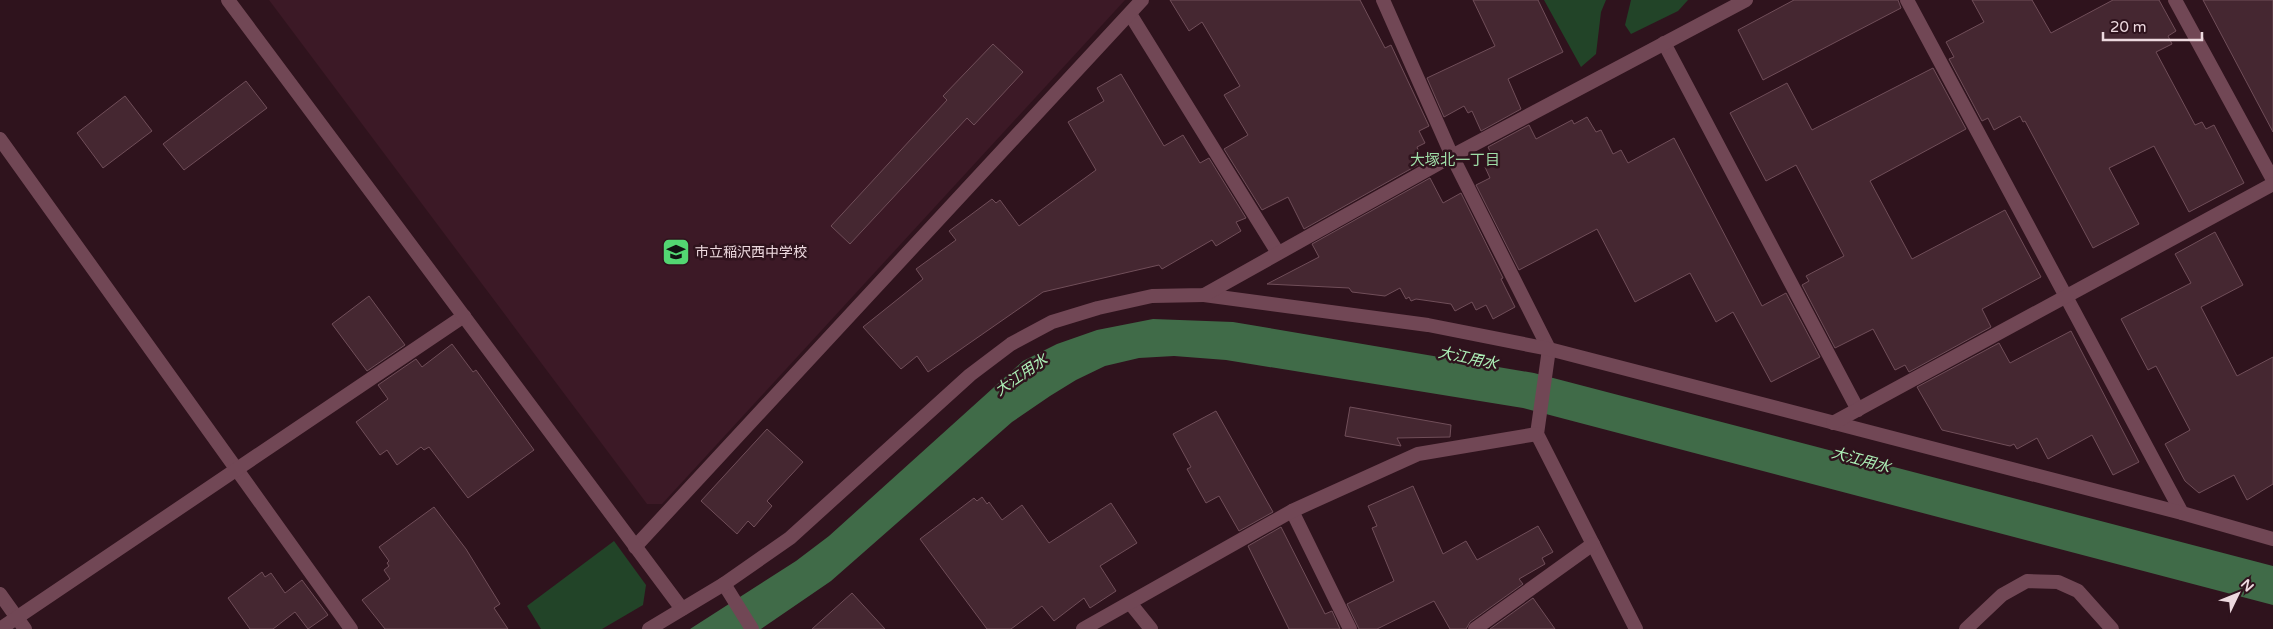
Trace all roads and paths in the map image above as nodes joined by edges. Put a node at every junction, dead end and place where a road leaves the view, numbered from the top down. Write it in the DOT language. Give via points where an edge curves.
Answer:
graph roads {
  1 [pos="228,0"];
  2 [pos="1142,0"];
  3 [pos="1383,0"];
  4 [pos="1746,0"];
  5 [pos="1907,0"];
  6 [pos="2175,0"];
  7 [pos="1130,14"];
  8 [pos="1664,43"];
  9 [pos="0,139"];
  10 [pos="1452,156"];
  11 [pos="2273,182"];
  12 [pos="1278,253"];
  13 [pos="1204,295"];
  14 [pos="2066,296"];
  15 [pos="464,316"];
  16 [pos="1549,349"];
  17 [pos="1858,410"];
  18 [pos="1834,423"];
  19 [pos="1538,428"];
  20 [pos="236,469"];
  21 [pos="1292,511"];
  22 [pos="2182,512"];
  23 [pos="2273,539"];
  24 [pos="1593,544"];
  25 [pos="636,547"];
  26 [pos="724,584"];
  27 [pos="0,594"];
  28 [pos="1130,603"];
  29 [pos="682,609"];
  30 [pos="21,623"];
  31 [pos="0,629"];
  32 [pos="351,629"];
  33 [pos="648,629"];
  34 [pos="752,629"];
  35 [pos="1083,629"];
  36 [pos="1151,629"];
  37 [pos="1350,629"];
  38 [pos="1475,629"];
  39 [pos="1636,629"];
  40 [pos="1966,629"];
  41 [pos="2112,629"];
  1 -- 15 [label="street"];
  2 -- 7 [label="street"];
  3 -- 10 [label="street"];
  4 -- 8 [label="street"];
  5 -- 14 [label="street"];
  6 -- 11 [label="street"];
  7 -- 12 [label="street"];
  7 -- 25 [label="street"];
  8 -- 10 [label="street"];
  8 -- 17 [label="street"];
  9 -- 20 [label="street"];
  10 -- 12 [label="street"];
  10 -- 16 [label="street"];
  11 -- 14 [label="street"];
  12 -- 13 [label="street"];
  13 -- 16 [label="street" via="1428,325"];
  13 -- 26 [label="street" via="1152,296 1098,308 1052,322 1011,344 970,376 790,538"];
  14 -- 17 [label="street"];
  14 -- 22 [label="street"];
  15 -- 20 [label="street"];
  15 -- 25 [label="street"];
  16 -- 18 [label="street"];
  16 -- 19 [label="street"];
  17 -- 18 [label="street"];
  18 -- 22 [label="street"];
  19 -- 21 [label="street" via="1418,454"];
  19 -- 24 [label="street"];
  20 -- 30 [label="street"];
  20 -- 32 [label="street"];
  21 -- 28 [label="street"];
  21 -- 37 [label="street"];
  22 -- 23 [label="street"];
  24 -- 38 [label="street"];
  24 -- 39 [label="street"];
  25 -- 29 [label="street"];
  26 -- 29 [label="street"];
  26 -- 34 [label="street"];
  27 -- 30 [label="street"];
  28 -- 35 [label="street"];
  28 -- 36 [label="street"];
  29 -- 33 [label="street"];
  30 -- 31 [label="street"];
  40 -- 41 [label="street" via="2002,595 2027,581 2058,582 2078,591"];
}
